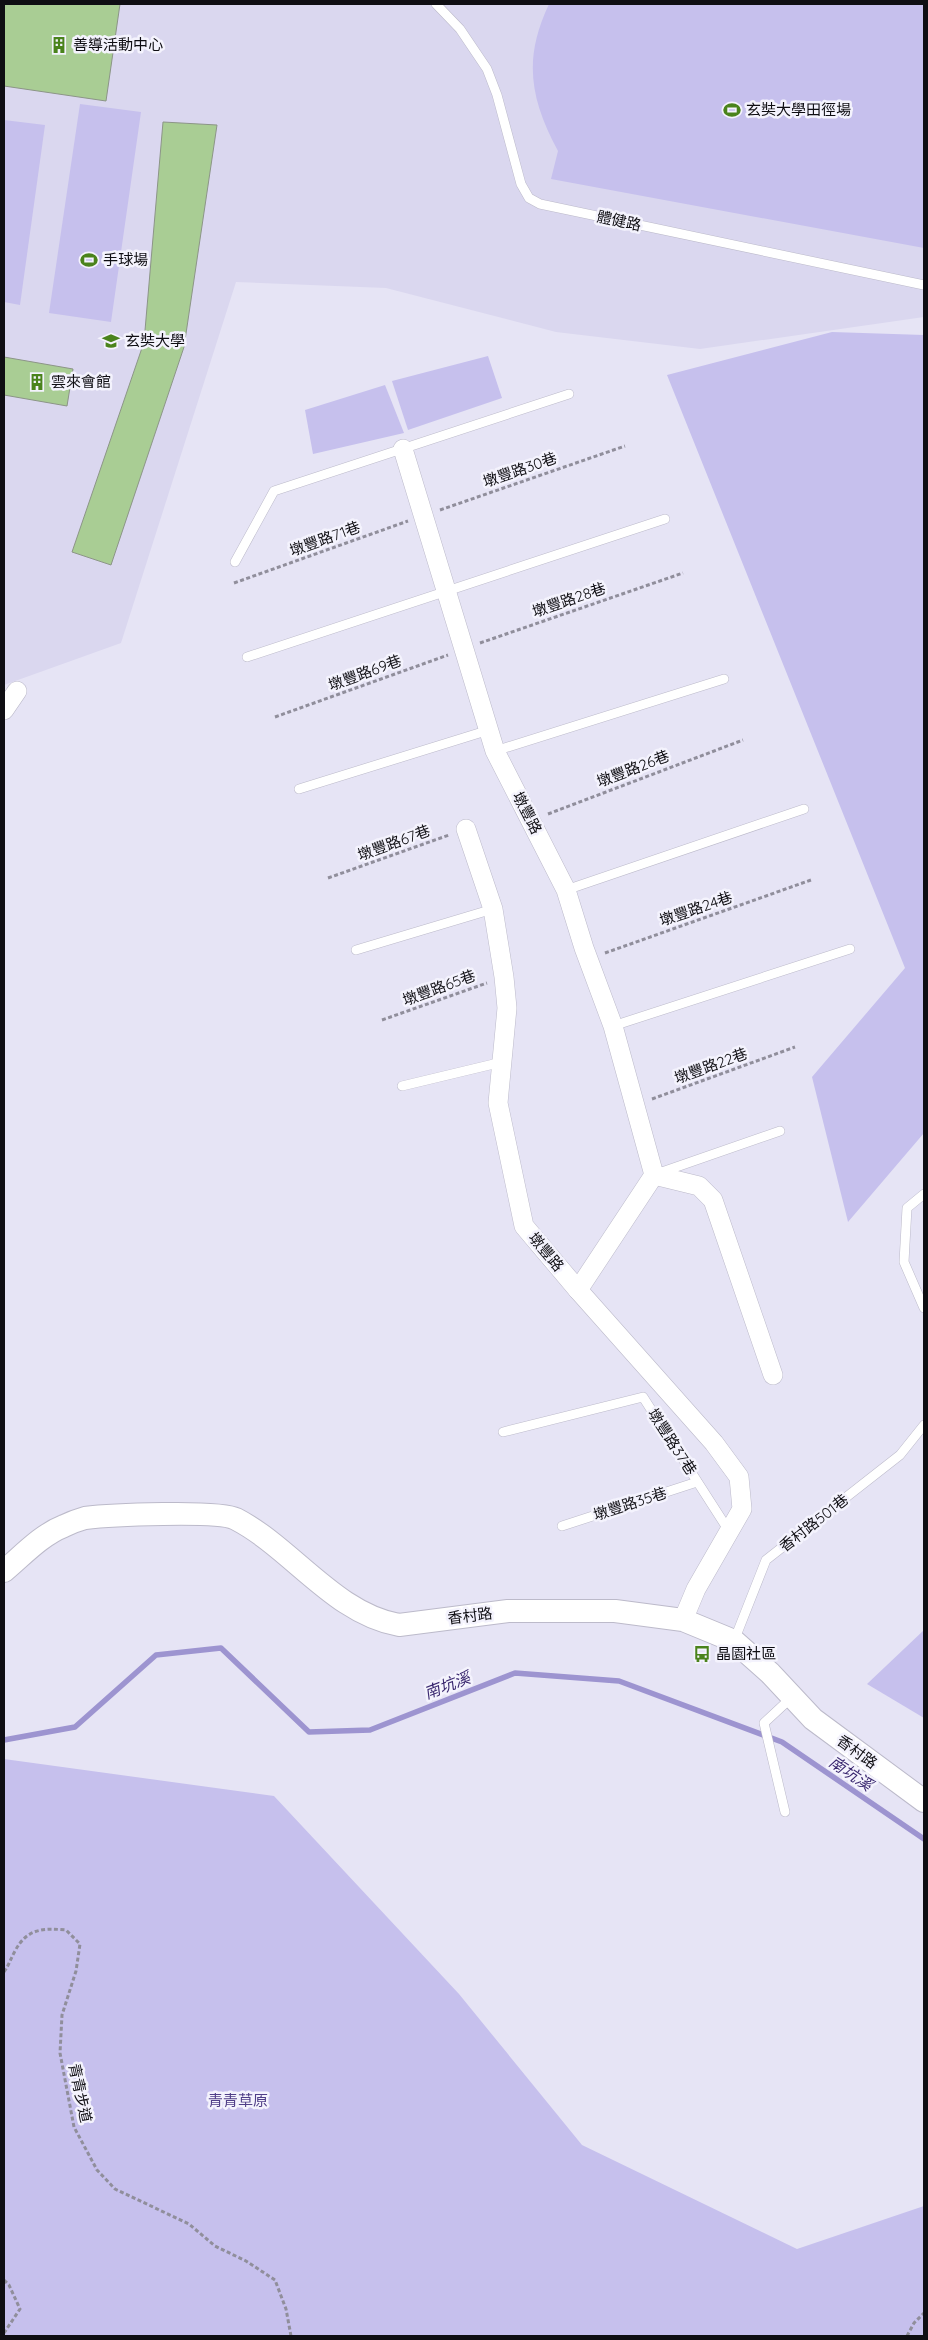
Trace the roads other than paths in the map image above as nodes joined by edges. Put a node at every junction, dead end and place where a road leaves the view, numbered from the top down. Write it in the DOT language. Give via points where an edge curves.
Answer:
graph roads {
  1 [pos="436,4"];
  2 [pos="924,285"];
  3 [pos="569,394"];
  4 [pos="403,449"];
  5 [pos="665,519"];
  6 [pos="235,562"];
  7 [pos="445,592"];
  8 [pos="247,657"];
  9 [pos="724,679"];
  10 [pos="17,691"];
  11 [pos="4,710"];
  12 [pos="489,730"];
  13 [pos="495,751"];
  14 [pos="299,789"];
  15 [pos="804,809"];
  16 [pos="466,828"];
  17 [pos="566,890"];
  18 [pos="493,909"];
  19 [pos="850,949"];
  20 [pos="356,950"];
  21 [pos="613,1026"];
  22 [pos="502,1062"];
  23 [pos="402,1086"];
  24 [pos="780,1131"];
  25 [pos="654,1175"];
  26 [pos="924,1194"];
  27 [pos="578,1290"];
  28 [pos="924,1308"];
  29 [pos="773,1375"];
  30 [pos="924,1425"];
  31 [pos="503,1432"];
  32 [pos="697,1482"];
  33 [pos="562,1526"];
  34 [pos="729,1531"];
  35 [pos="4,1571"];
  36 [pos="683,1620"];
  37 [pos="734,1641"];
  38 [pos="792,1697"];
  39 [pos="924,1801"];
  40 [pos="784,1812"];
  1 -- 2 [label="lane, 體健路" via="460,29 487,69 521,184 529,198 540,204"];
  3 -- 4 [label="lane"];
  4 -- 6 [label="lane" via="274,492"];
  4 -- 7 [label="street, 墩豐路"];
  5 -- 7 [label="lane"];
  7 -- 8 [label="lane"];
  7 -- 12 [label="street, 墩豐路"];
  9 -- 13 [label="lane"];
  10 -- 11 [label="street"];
  12 -- 13 [label="street, 墩豐路"];
  12 -- 14 [label="lane"];
  13 -- 17 [label="street, 墩豐路"];
  15 -- 17 [label="lane"];
  16 -- 18 [label="street, 墩豐路"];
  17 -- 21 [label="street, 墩豐路"];
  18 -- 20 [label="lane"];
  18 -- 22 [label="street, 墩豐路" via="507,1008"];
  19 -- 21 [label="lane"];
  21 -- 25 [label="street, 墩豐路"];
  22 -- 23 [label="lane"];
  22 -- 27 [label="street, 墩豐路" via="498,1103 524,1226"];
  24 -- 25 [label="lane"];
  25 -- 27 [label="street"];
  25 -- 29 [label="street" via="699,1186 713,1200"];
  26 -- 28 [label="lane" via="907,1208 904,1262"];
  27 -- 34 [label="street, 墩豐路" via="714,1443 740,1477 742,1509"];
  30 -- 37 [label="lane, 香村路501巷" via="900,1455 766,1560"];
  31 -- 32 [label="lane, 墩豐路37巷" via="643,1397"];
  32 -- 33 [label="lane, 墩豐路35巷"];
  32 -- 34 [label="lane, 墩豐路37巷"];
  34 -- 36 [label="street, 墩豐路" via="696,1589"];
  35 -- 36 [label="street, 香村路" via="50,1532 84,1518 196,1513 234,1518 358,1612 384,1622 399,1625 517,1611 615,1611"];
  36 -- 37 [label="street, 香村路"];
  37 -- 38 [label="street, 香村路"];
  38 -- 39 [label="street, 香村路" via="812,1719"];
  38 -- 40 [label="lane" via="764,1723"];
}
